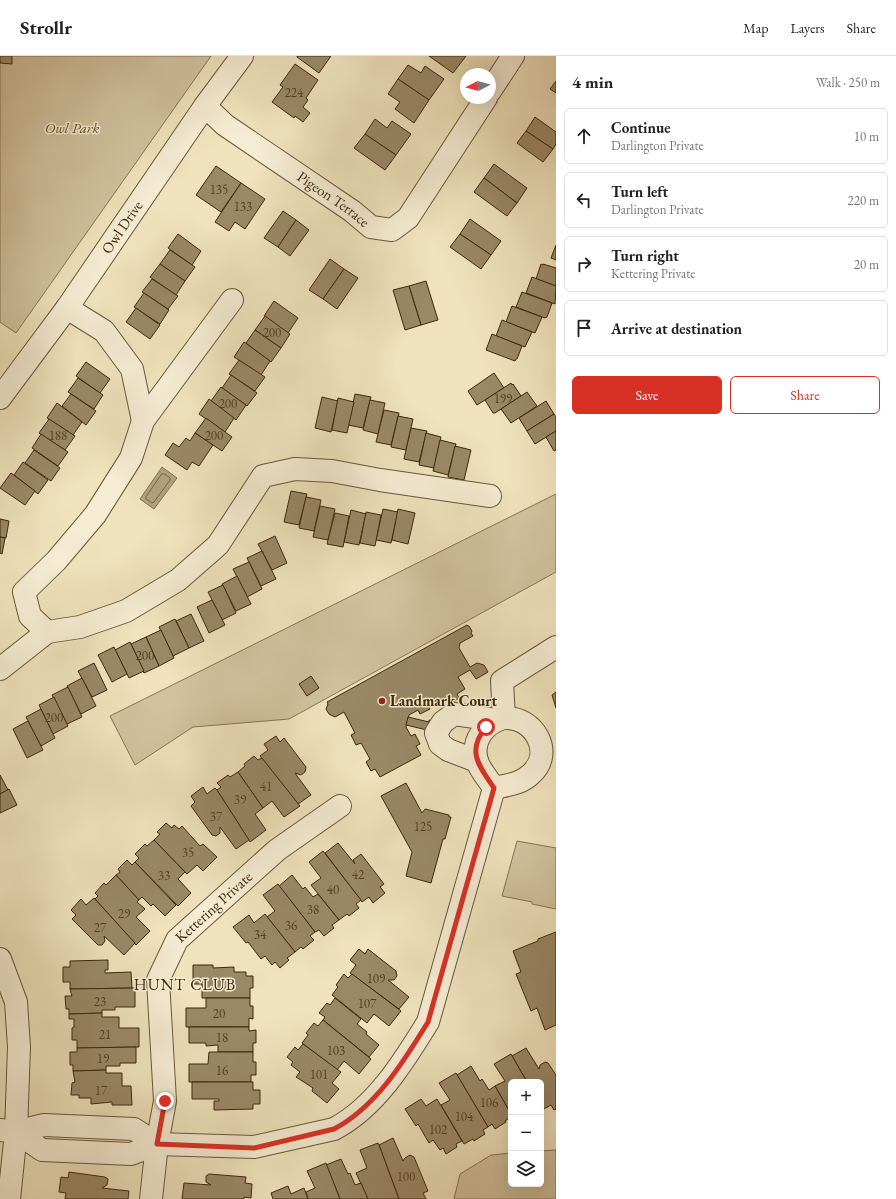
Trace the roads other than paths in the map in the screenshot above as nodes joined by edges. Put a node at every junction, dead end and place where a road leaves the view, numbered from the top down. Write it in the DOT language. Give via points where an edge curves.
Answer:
graph roads {
  1 [pos="242,56"];
  2 [pos="513,56"];
  3 [pos="496,82"];
  4 [pos="482,104"];
  5 [pos="205,106"];
  6 [pos="232,300"];
  7 [pos="66,308"];
  8 [pos="0,398"];
  9 [pos="143,421"];
  10 [pos="490,496"];
  11 [pos="47,632"];
  12 [pos="556,647"];
  13 [pos="0,669"];
  14 [pos="500,719"];
  15 [pos="477,761"];
  16 [pos="494,788"];
  17 [pos="340,806"];
  18 [pos="0,959"];
  19 [pos="8,1131"];
  20 [pos="157,1144"];
  21 [pos="9,1199"];
  22 [pos="151,1199"];
  1 -- 5 [label="street, Owl Drive"];
  2 -- 3 [label="street"];
  4 -- 5 [label="street, Pigeon Terrace" via="408,218 392,230 371,227 352,211 226,125"];
  5 -- 7 [label="street, Owl Drive"];
  6 -- 9 [label="street"];
  7 -- 8 [label="street, Owl Drive"];
  7 -- 9 [label="street" via="104,331 132,369"];
  9 -- 11 [label="street" via="131,458 95,515 56,561 24,592 30,616"];
  10 -- 11 [label="street" via="332,471 295,469 263,476 218,545 178,580 126,611 80,627"];
  11 -- 13 [label="street"];
  12 -- 14 [label="street" via="502,682"];
  14 -- 15 [label="street" via="486,727 479,737"];
  14 -- 15 [label="street" via="454,714 443,722 436,733 440,744 448,750"];
  14 -- 16 [label="street" via="517,719 531,727 541,749 534,772 524,780"];
  15 -- 16 [label="street"];
  16 -- 20 [label="street" via="428,1022 408,1055 378,1094 345,1123 334,1129 254,1148"];
  17 -- 20 [label="street, Kettering Private" via="277,850 177,940 158,980 165,1101"];
  18 -- 19 [label="street" via="16,1002 19,1047"];
  19 -- 20 [label="street" via="44,1125 134,1129"];
  19 -- 21 [label="street"];
  20 -- 22 [label="street, Kettering Private"];
}
